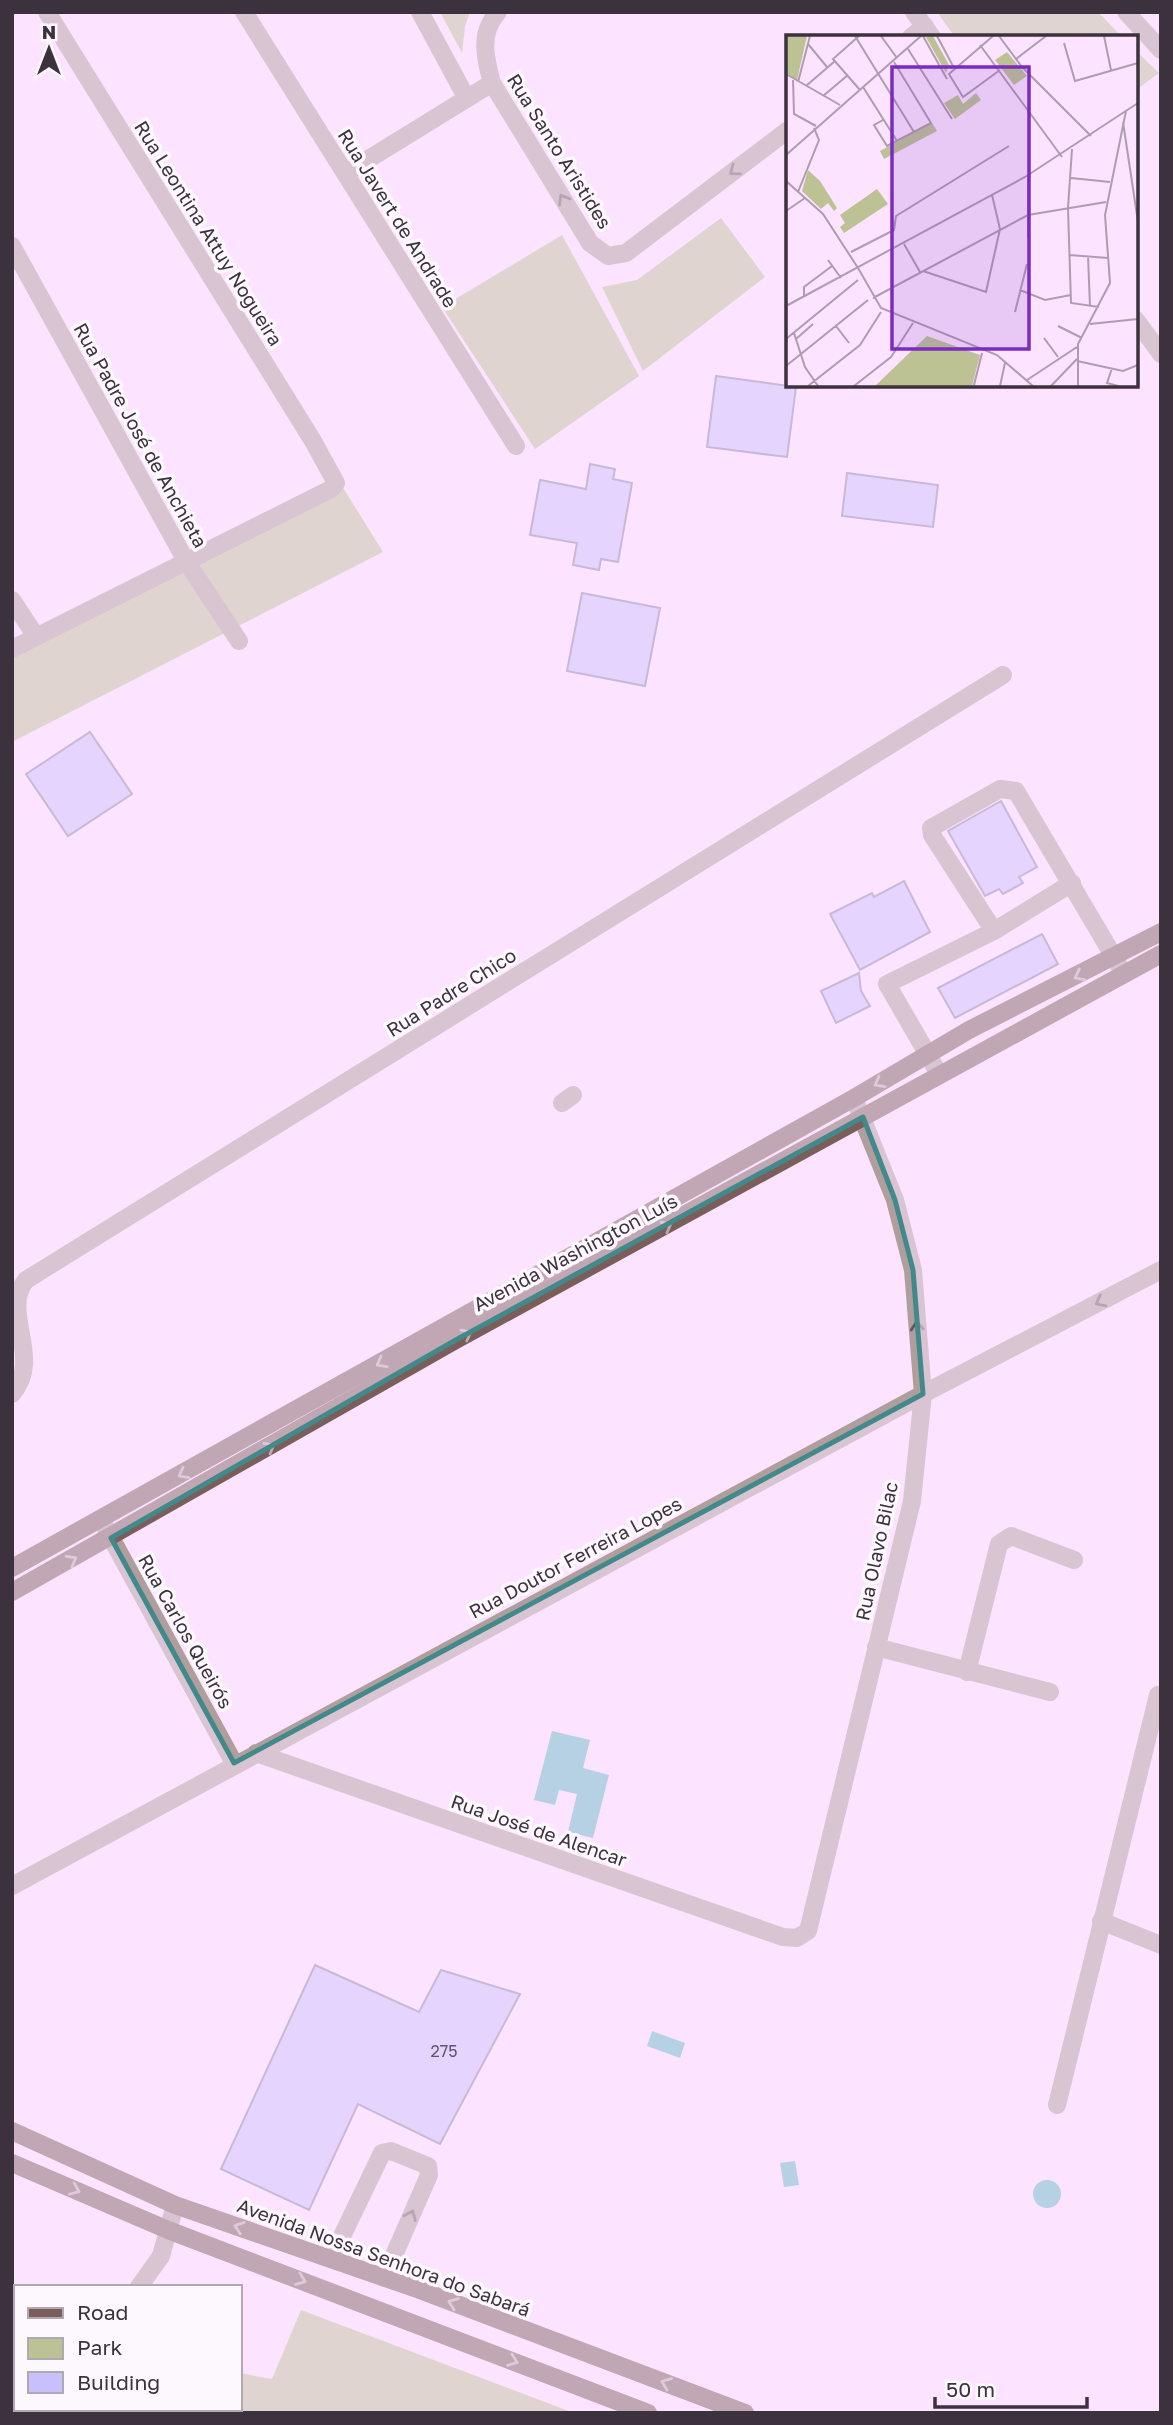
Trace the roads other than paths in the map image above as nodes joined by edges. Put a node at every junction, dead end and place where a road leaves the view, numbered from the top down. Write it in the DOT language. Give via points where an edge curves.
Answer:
graph roads {
  1 [pos="47,12"];
  2 [pos="244,12"];
  3 [pos="420,12"];
  4 [pos="498,12"];
  5 [pos="1126,12"];
  6 [pos="1161,50"];
  7 [pos="492,83"];
  8 [pos="466,97"];
  9 [pos="786,132"];
  10 [pos="346,173"];
  11 [pos="12,246"];
  12 [pos="1138,323"];
  13 [pos="1161,354"];
  14 [pos="516,446"];
  15 [pos="186,561"];
  16 [pos="12,600"];
  17 [pos="35,635"];
  18 [pos="239,641"];
  19 [pos="12,649"];
  20 [pos="1003,675"];
  21 [pos="1072,884"];
  22 [pos="994,931"];
  23 [pos="1161,932"];
  24 [pos="1161,954"];
  25 [pos="1119,966"];
  26 [pos="927,1055"];
  27 [pos="939,1074"];
  28 [pos="854,1098"];
  29 [pos="863,1117"];
  30 [pos="1161,1270"];
  31 [pos="13,1302"];
  32 [pos="12,1394"];
  33 [pos="923,1394"];
  34 [pos="101,1520"];
  35 [pos="111,1538"];
  36 [pos="1074,1560"];
  37 [pos="12,1568"];
  38 [pos="12,1592"];
  39 [pos="876,1647"];
  40 [pos="967,1672"];
  41 [pos="1051,1692"];
  42 [pos="1158,1695"];
  43 [pos="256,1753"];
  44 [pos="234,1763"];
  45 [pos="12,1886"];
  46 [pos="1101,1921"];
  47 [pos="808,1931"];
  48 [pos="1161,1945"];
  49 [pos="1057,2105"];
  50 [pos="12,2131"];
  51 [pos="12,2163"];
  52 [pos="175,2204"];
  53 [pos="168,2230"];
  54 [pos="331,2259"];
  55 [pos="384,2278"];
  56 [pos="140,2285"];
  57 [pos="648,2413"];
  58 [pos="745,2413"];
  1 -- 15 [label="street, Rua Leontina Attuy Nogueira" via="335,476 331,489"];
  2 -- 10 [label="street, Rua Javert de Andrade"];
  3 -- 8 [label="street"];
  4 -- 7 [label="street, Rua Santo Aristides" via="486,36 485,57"];
  5 -- 6 [label="street"];
  7 -- 8 [label="street"];
  9 -- 7 [label="street, Rua Santo Aristides, one-way" via="626,253 608,256 590,243"];
  8 -- 10 [label="street"];
  10 -- 14 [label="street, Rua Javert de Andrade"];
  11 -- 15 [label="street, Rua Padre José de Anchieta"];
  12 -- 13 [label="street"];
  15 -- 17 [label="street"];
  15 -- 18 [label="street, Rua Padre José de Anchieta"];
  16 -- 17 [label="street"];
  17 -- 19 [label="street"];
  20 -- 31 [label="street, Rua Padre Chico" via="26,1280 16,1290"];
  21 -- 22 [label="street"];
  21 -- 22 [label="street" via="1017,791 1000,789 932,828 932,835"];
  21 -- 25 [label="street"];
  22 -- 26 [label="street" via="887,984"];
  23 -- 25 [label="main road, Avenida Washington Luís"];
  24 -- 25 [label="main road, Avenida Washington Luís"];
  25 -- 26 [label="main road, Avenida Washington Luís, one-way" via="969,1030"];
  25 -- 27 [label="main road, Avenida Washington Luís"];
  26 -- 27 [label="street"];
  26 -- 28 [label="main road, Avenida Washington Luís, one-way"];
  27 -- 29 [label="main road, Avenida Washington Luís"];
  28 -- 29 [label="street, Rua Olavo Bilac"];
  28 -- 34 [label="main road, Avenida Washington Luís, one-way"];
  33 -- 29 [label="street, Rua Olavo Bilac, one-way" via="913,1270 895,1200"];
  35 -- 29 [label="main road, Avenida Washington Luís, one-way" via="454,1341"];
  30 -- 33 [label="street, Rua Doutor Ferreira Lopes, one-way"];
  31 -- 32 [label="street, Rua Padre Chico" via="24,1364 22,1382"];
  33 -- 39 [label="street, Rua Olavo Bilac" via="912,1501"];
  33 -- 43 [label="street, Rua Doutor Ferreira Lopes"];
  34 -- 35 [label="street, Rua Carlos Queirós"];
  34 -- 37 [label="main road, Avenida Washington Luís"];
  38 -- 35 [label="main road, Avenida Washington Luís, one-way"];
  35 -- 44 [label="street, Rua Carlos Queirós"];
  36 -- 40 [label="street" via="1011,1536 999,1544"];
  39 -- 40 [label="street"];
  39 -- 47 [label="street, Rua Olavo Bilac"];
  40 -- 41 [label="street"];
  42 -- 46 [label="street"];
  43 -- 44 [label="street, Rua Doutor Ferreira Lopes"];
  43 -- 47 [label="street, Rua José de Alencar" via="783,1937 797,1938"];
  44 -- 45 [label="street, Rua Doutor Ferreira Lopes"];
  46 -- 48 [label="street"];
  46 -- 49 [label="street"];
  50 -- 52 [label="main road, Avenida Nossa Senhora do Sabará"];
  51 -- 53 [label="main road, one-way"];
  52 -- 53 [label="street"];
  54 -- 52 [label="main road, Avenida Nossa Senhora do Sabará, one-way"];
  53 -- 56 [label="street" via="161,2256"];
  53 -- 57 [label="main road, one-way"];
  54 -- 55 [label="main road, Avenida Nossa Senhora do Sabará"];
  55 -- 54 [label="street, one-way" via="429,2175 428,2166 391,2151 382,2153"];
  58 -- 55 [label="main road, Avenida Nossa Senhora do Sabará, one-way"];
}
